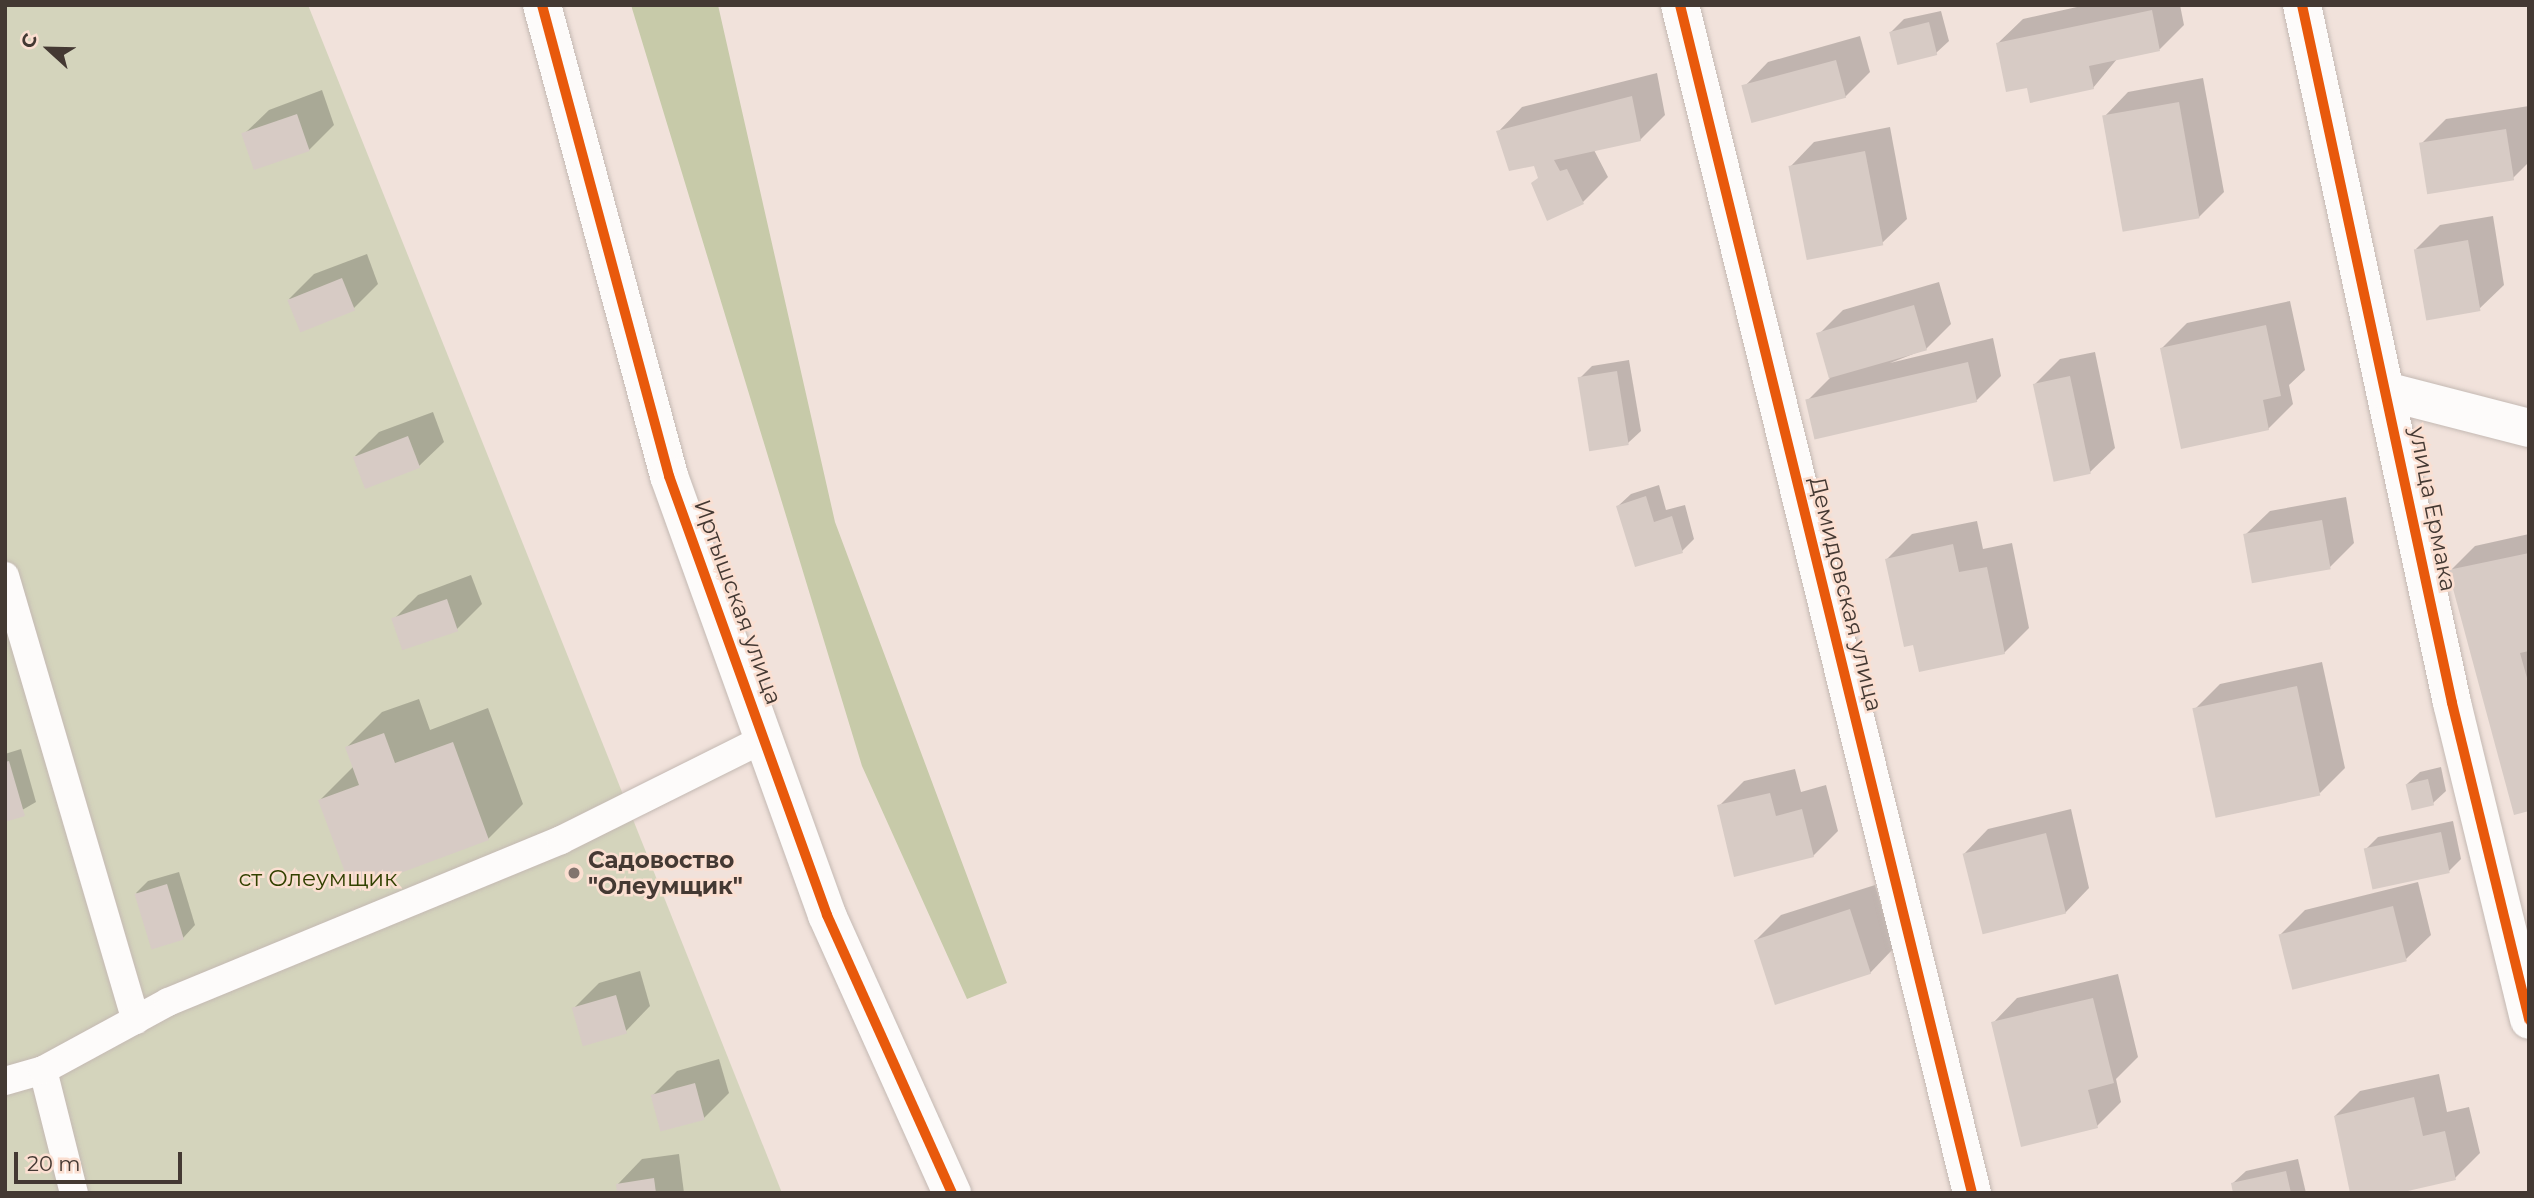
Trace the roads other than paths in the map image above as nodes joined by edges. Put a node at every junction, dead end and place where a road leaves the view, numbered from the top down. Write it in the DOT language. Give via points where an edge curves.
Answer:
graph roads {
  1 [pos="542,5"];
  2 [pos="1680,5"];
  3 [pos="2302,5"];
  4 [pos="2389,392"];
  5 [pos="2529,428"];
  6 [pos="5,576"];
  7 [pos="766,738"];
  8 [pos="136,1020"];
  9 [pos="2529,1020"];
  10 [pos="43,1070"];
  11 [pos="5,1081"];
  12 [pos="74,1193"];
  13 [pos="952,1193"];
  14 [pos="1972,1193"];
  1 -- 7 [label="street, Иртышская улица" via="669,476"];
  2 -- 14 [label="street, Демидовская улица"];
  3 -- 4 [label="street, улица Ермака"];
  4 -- 5 [label="street"];
  4 -- 9 [label="street, улица Ермака" via="2452,703"];
  6 -- 8 [label="lane"];
  7 -- 8 [label="lane" via="561,839"];
  7 -- 13 [label="street, Иртышская улица" via="827,915"];
  8 -- 10 [label="lane"];
  10 -- 11 [label="lane"];
  10 -- 12 [label="lane"];
}
